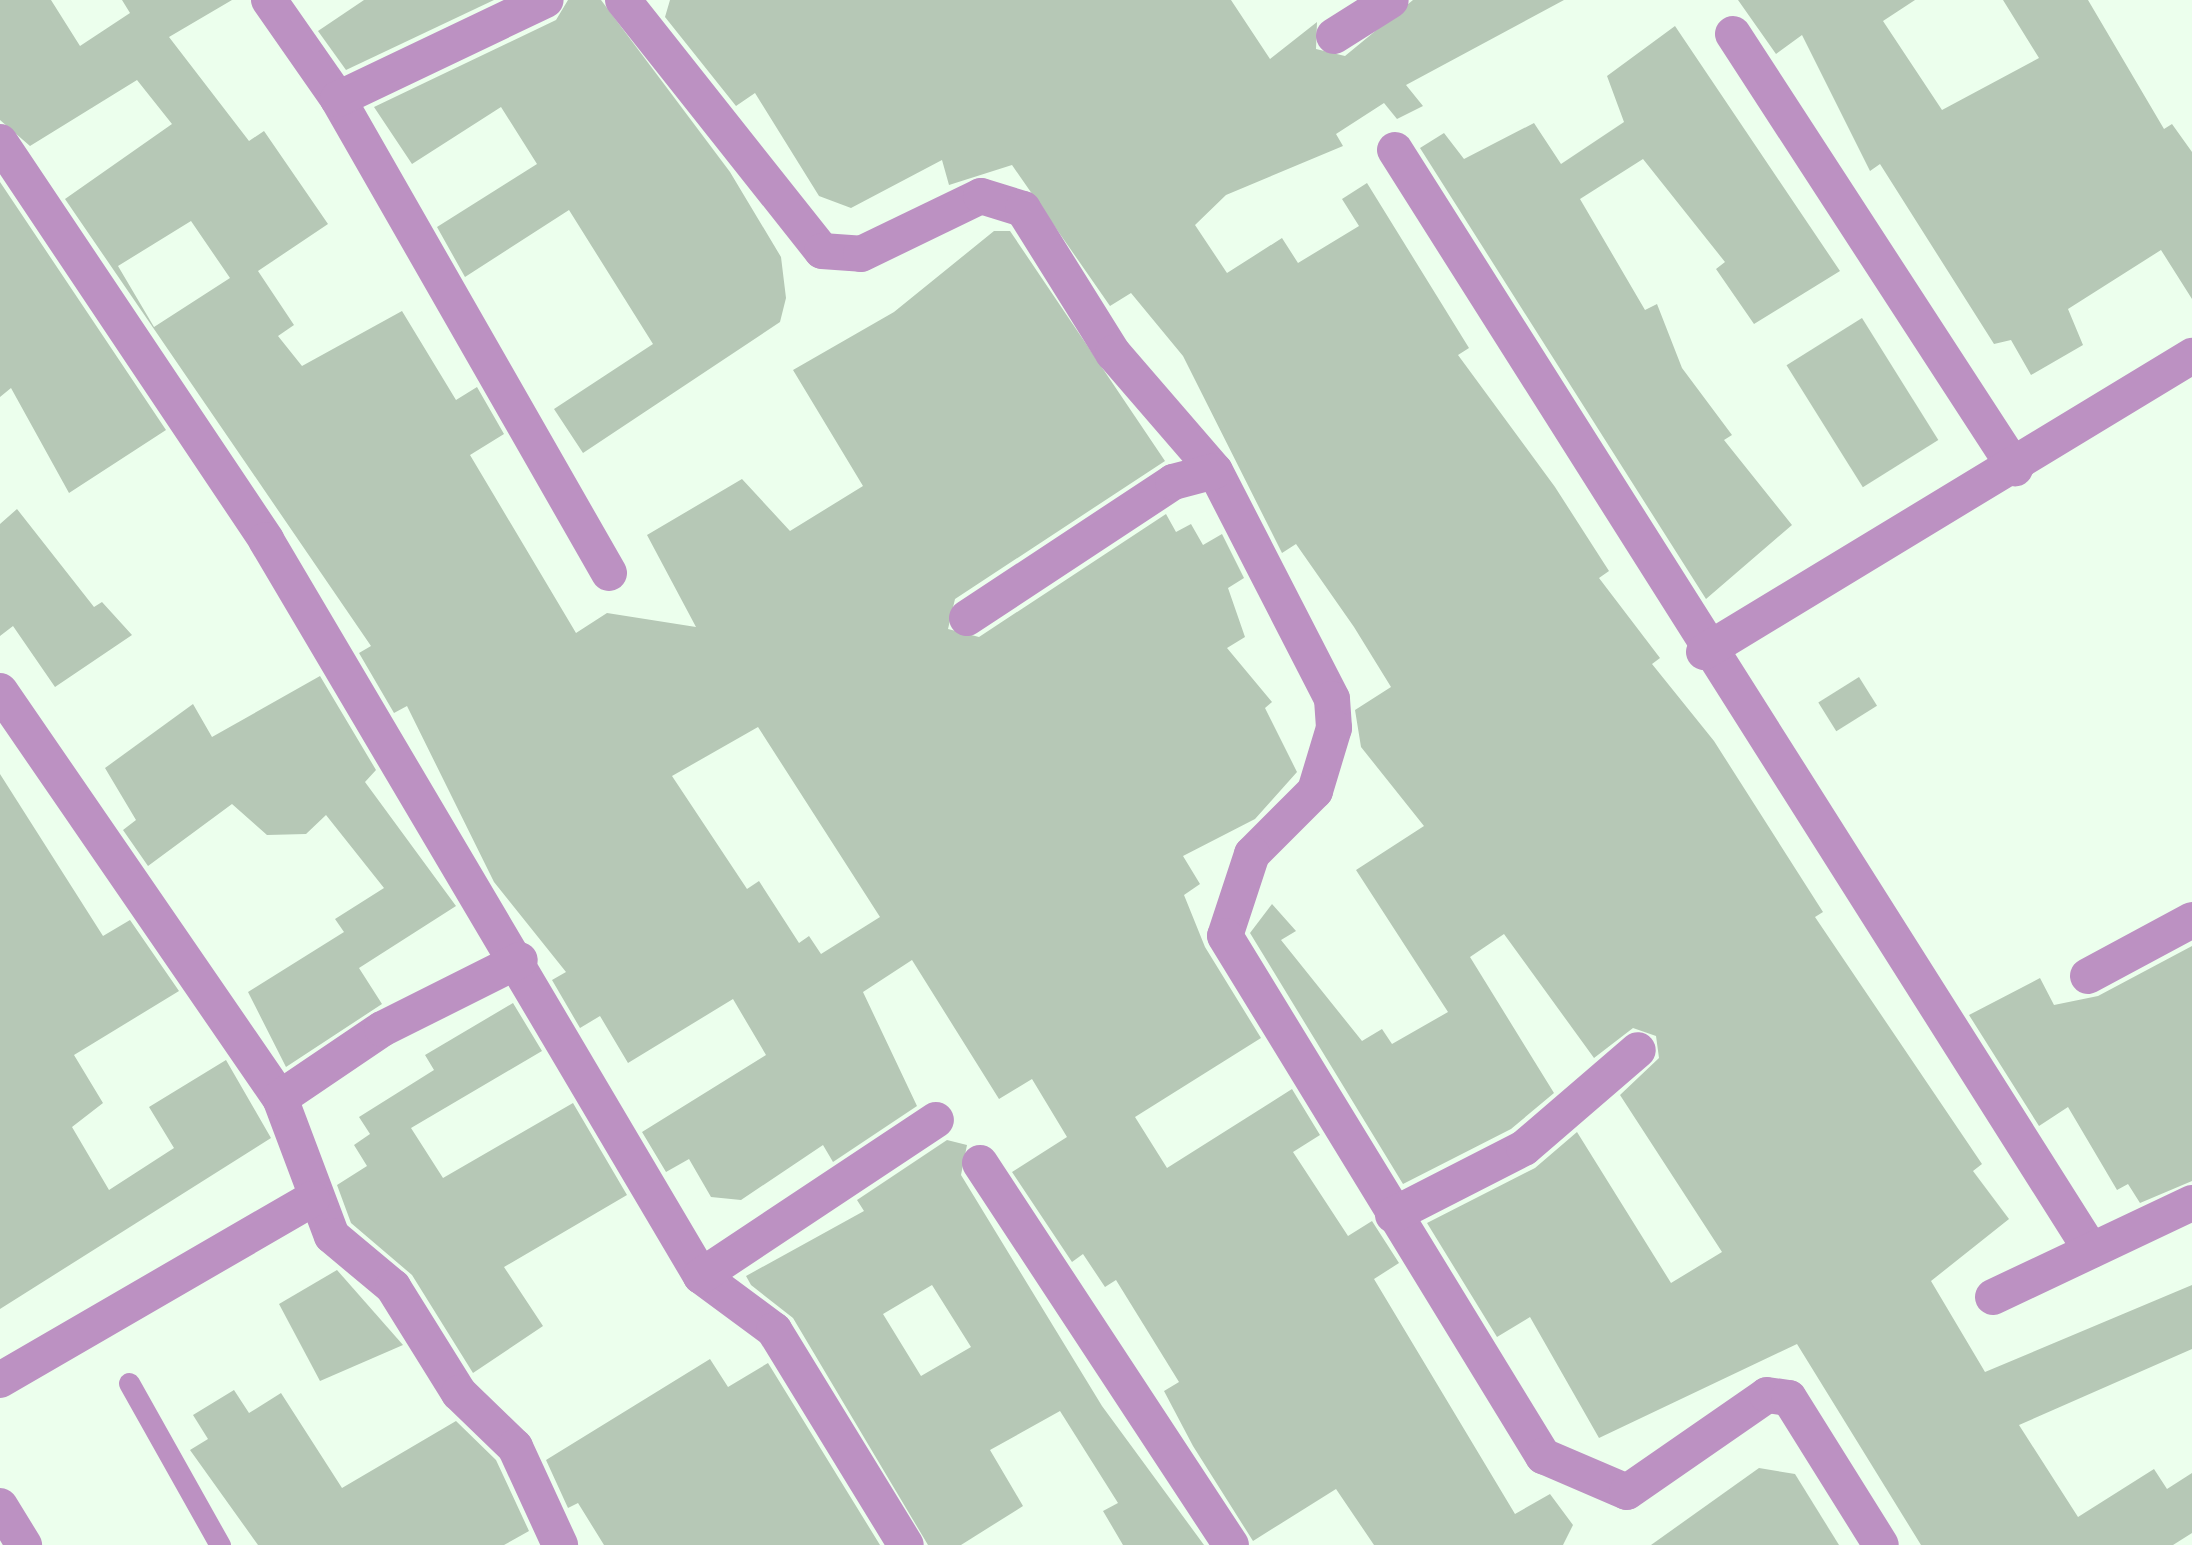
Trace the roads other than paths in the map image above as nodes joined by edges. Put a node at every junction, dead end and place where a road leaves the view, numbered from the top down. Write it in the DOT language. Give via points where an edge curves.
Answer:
graph roads {
  1 [pos="268,0"];
  2 [pos="546,0"];
  3 [pos="623,0"];
  4 [pos="1391,0"];
  5 [pos="1733,34"];
  6 [pos="1334,36"];
  7 [pos="338,99"];
  8 [pos="0,142"];
  9 [pos="1395,149"];
  10 [pos="2192,356"];
  11 [pos="2014,468"];
  12 [pos="1215,471"];
  13 [pos="609,573"];
  14 [pos="967,618"];
  15 [pos="1704,652"];
  16 [pos="0,691"];
  17 [pos="2192,920"];
  18 [pos="520,960"];
  19 [pos="2088,976"];
  20 [pos="1638,1050"];
  21 [pos="280,1098"];
  22 [pos="935,1120"];
  23 [pos="980,1162"];
  24 [pos="312,1199"];
  25 [pos="2192,1202"];
  26 [pos="1393,1215"];
  27 [pos="2091,1250"];
  28 [pos="701,1276"];
  29 [pos="1993,1297"];
  30 [pos="0,1380"];
  31 [pos="129,1383"];
  32 [pos="0,1506"];
  33 [pos="24,1545"];
  34 [pos="220,1545"];
  35 [pos="560,1545"];
  36 [pos="906,1545"];
  37 [pos="1231,1545"];
  38 [pos="1881,1545"];
  1 -- 7 [label="street"];
  2 -- 7 [label="street"];
  3 -- 12 [label="street" via="822,251 861,254 981,196 1023,209 1113,352"];
  4 -- 6 [label="street"];
  5 -- 11 [label="street"];
  7 -- 13 [label="street"];
  8 -- 18 [label="street" via="266,540"];
  9 -- 15 [label="street"];
  10 -- 11 [label="street"];
  11 -- 15 [label="street"];
  12 -- 14 [label="street" via="1173,482"];
  12 -- 26 [label="street" via="1332,699 1334,728 1315,791 1252,854 1225,936"];
  15 -- 27 [label="street"];
  16 -- 21 [label="street"];
  17 -- 19 [label="street"];
  18 -- 21 [label="street" via="382,1029"];
  18 -- 28 [label="street"];
  20 -- 26 [label="street" via="1524,1148"];
  21 -- 24 [label="street"];
  22 -- 28 [label="street"];
  23 -- 37 [label="street"];
  24 -- 30 [label="street"];
  24 -- 35 [label="street" via="514,1447"];
  25 -- 27 [label="street"];
  26 -- 38 [label="street" via="1519,1425 1559,1467 1627,1492 1767,1395 1789,1398"];
  27 -- 29 [label="street"];
  28 -- 36 [label="street" via="774,1330"];
  31 -- 34 [label="lane"];
  32 -- 33 [label="street"];
}
